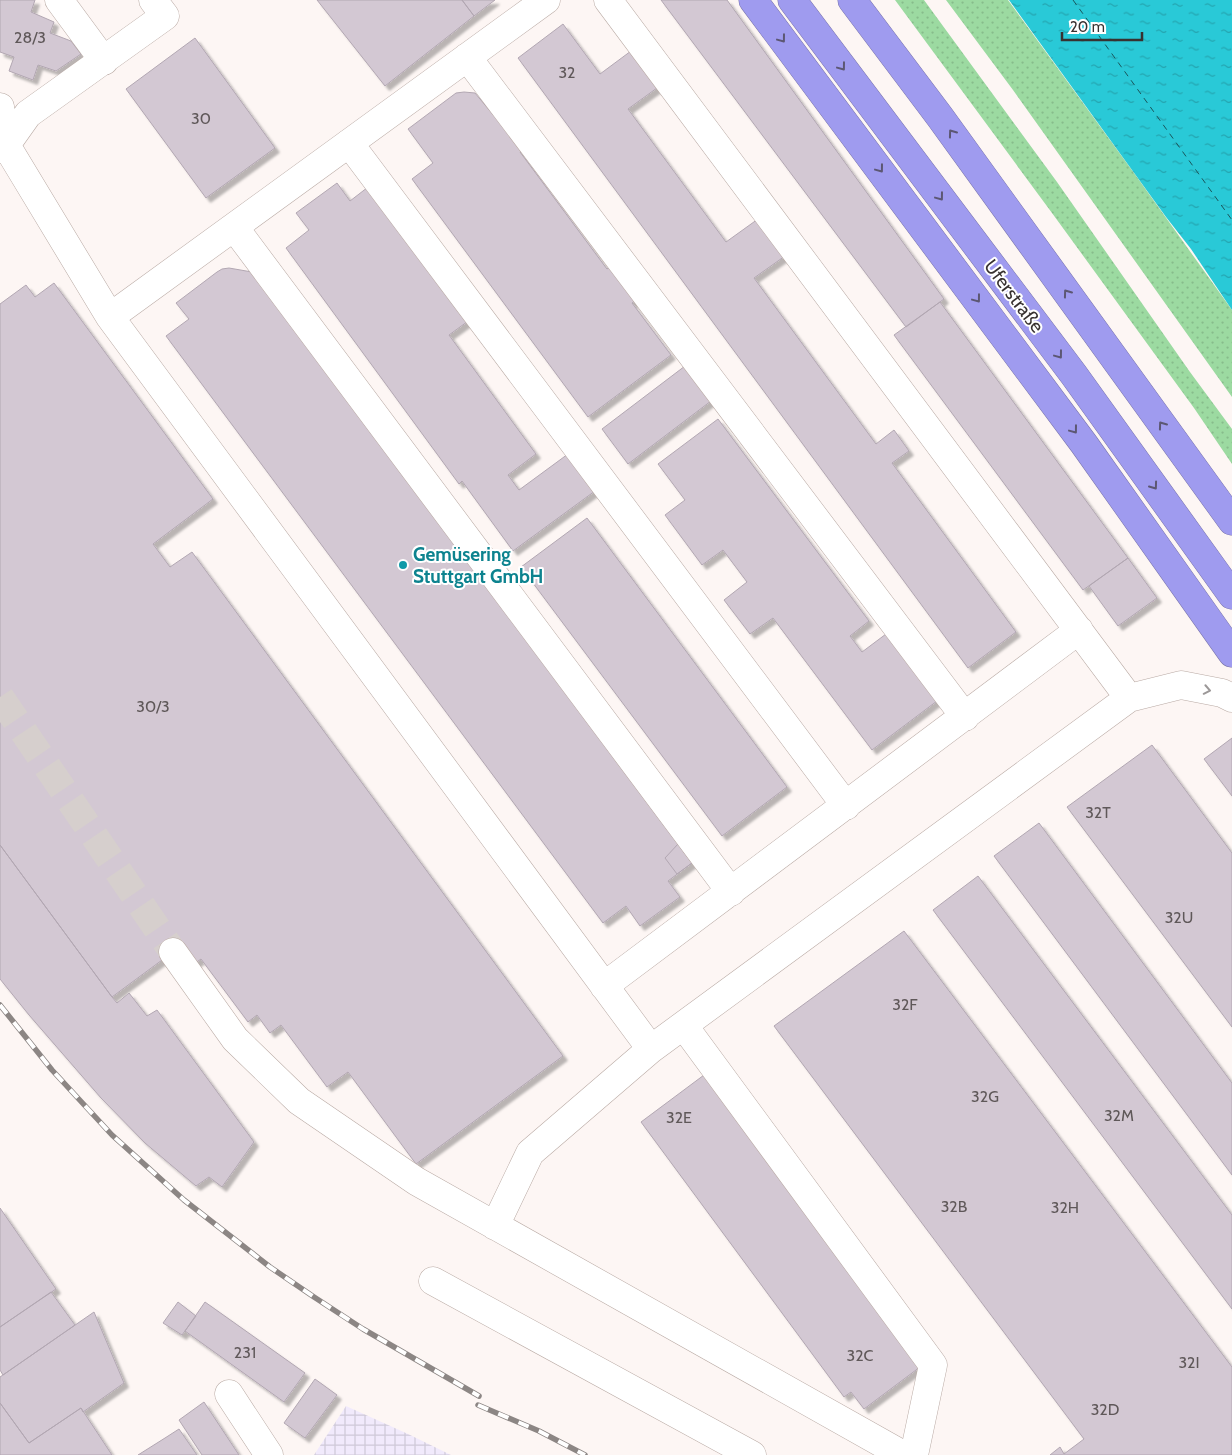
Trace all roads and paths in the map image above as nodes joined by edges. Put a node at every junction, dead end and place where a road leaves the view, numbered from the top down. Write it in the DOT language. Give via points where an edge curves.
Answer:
graph roads {
  1 [pos="59,0"];
  2 [pos="154,0"];
  3 [pos="546,0"];
  4 [pos="608,0"];
  5 [pos="753,0"];
  6 [pos="792,0"];
  7 [pos="852,0"];
  8 [pos="467,57"];
  9 [pos="104,61"];
  10 [pos="0,107"];
  11 [pos="349,143"];
  12 [pos="2,145"];
  13 [pos="234,227"];
  14 [pos="110,318"];
  15 [pos="1232,521"];
  16 [pos="1232,595"];
  17 [pos="1079,630"];
  18 [pos="1232,653"];
  19 [pos="1129,698"];
  20 [pos="1232,698"];
  21 [pos="965,717"];
  22 [pos="846,806"];
  23 [pos="731,892"];
  24 [pos="173,952"];
  25 [pos="604,986"];
  26 [pos="684,1026"];
  27 [pos="651,1049"];
  28 [pos="496,1226"];
  29 [pos="433,1281"];
  30 [pos="229,1394"];
  31 [pos="269,1455"];
  32 [pos="752,1455"];
  33 [pos="903,1455"];
  34 [pos="914,1455"];
  1 -- 9 [label="lane"];
  2 -- 9 [label="lane" via="165,16"];
  3 -- 8 [label="lane"];
  4 -- 17 [label="lane"];
  5 -- 18 [label="highway, one-way" via="1079,437"];
  6 -- 16 [label="highway, Uferstraße, one-way" via="1074,375"];
  15 -- 7 [label="highway, one-way"];
  8 -- 11 [label="lane"];
  8 -- 21 [label="lane"];
  9 -- 12 [label="lane" via="28,114"];
  10 -- 12 [label="lane"];
  11 -- 13 [label="lane"];
  11 -- 22 [label="lane"];
  12 -- 14 [label="lane"];
  13 -- 14 [label="lane"];
  13 -- 23 [label="lane"];
  14 -- 25 [label="lane"];
  17 -- 19 [label="lane"];
  17 -- 21 [label="lane"];
  19 -- 20 [label="lane, one-way" via="1181,685"];
  19 -- 26 [label="lane"];
  21 -- 22 [label="lane"];
  22 -- 23 [label="lane"];
  23 -- 25 [label="lane"];
  24 -- 28 [label="lane" via="234,1039 299,1101 416,1181"];
  25 -- 27 [label="lane"];
  26 -- 27 [label="lane"];
  26 -- 34 [label="lane" via="934,1365"];
  27 -- 28 [label="lane" via="530,1153"];
  28 -- 33 [label="lane"];
  29 -- 32 [label="lane"];
  30 -- 31 [label="lane"];
}
